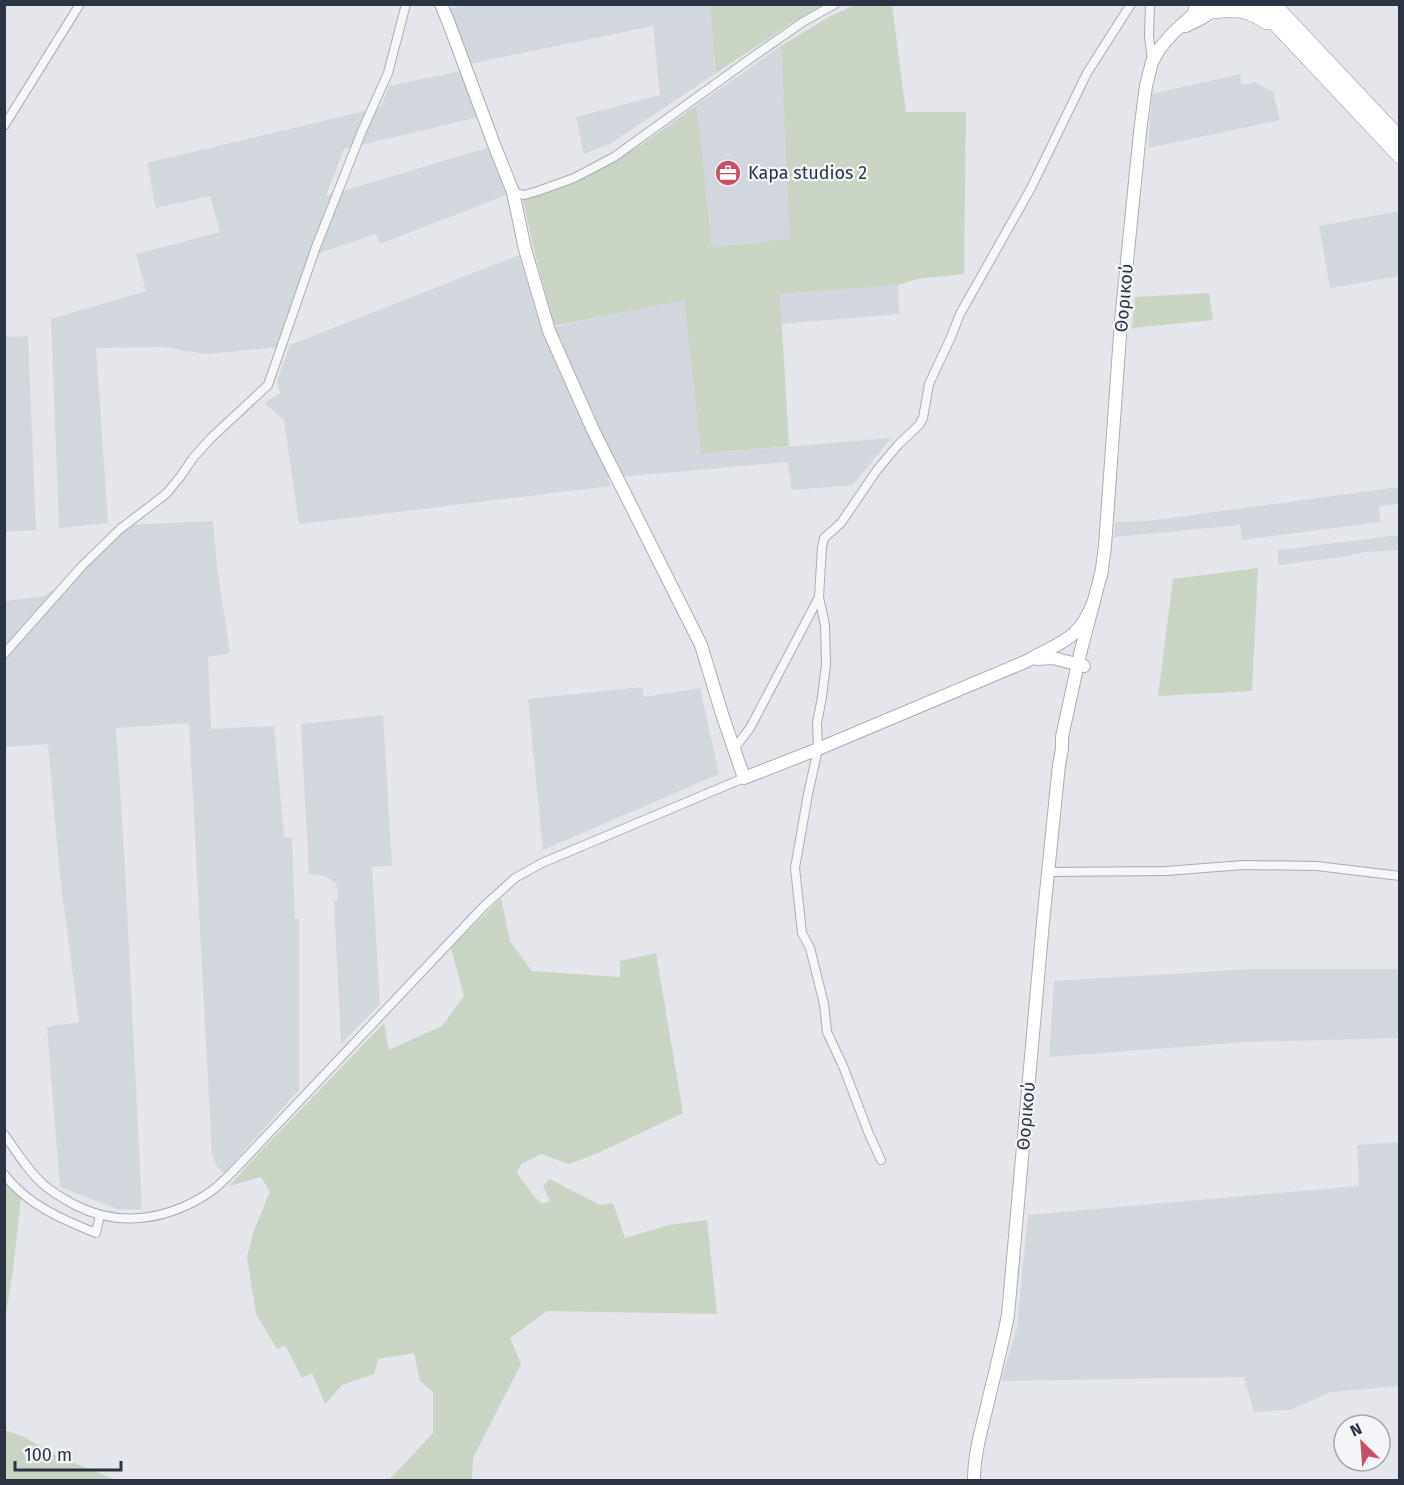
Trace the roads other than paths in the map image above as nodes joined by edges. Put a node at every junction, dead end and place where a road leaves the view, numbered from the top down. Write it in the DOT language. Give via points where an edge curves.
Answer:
graph roads {
  1 [pos="80,4"];
  2 [pos="406,4"];
  3 [pos="441,4"];
  4 [pos="835,4"];
  5 [pos="1131,4"];
  6 [pos="1150,4"];
  7 [pos="1257,4"];
  8 [pos="1273,4"];
  9 [pos="1289,4"];
  10 [pos="1207,7"];
  11 [pos="1280,30"];
  12 [pos="1301,35"];
  13 [pos="1152,62"];
  14 [pos="4,126"];
  15 [pos="1400,139"];
  16 [pos="1400,156"];
  17 [pos="513,192"];
  18 [pos="1102,570"];
  19 [pos="819,597"];
  20 [pos="1094,600"];
  21 [pos="1047,651"];
  22 [pos="4,654"];
  23 [pos="1082,660"];
  24 [pos="1027,661"];
  25 [pos="818,749"];
  26 [pos="734,750"];
  27 [pos="744,778"];
  28 [pos="1048,872"];
  29 [pos="1400,876"];
  30 [pos="4,1134"];
  31 [pos="881,1160"];
  32 [pos="4,1174"];
  33 [pos="100,1215"];
  34 [pos="974,1480"];
  1 -- 14 [label="street"];
  2 -- 22 [label="street" via="388,72 316,247 268,385 205,445 165,494 82,566"];
  3 -- 17 [label="main road"];
  4 -- 17 [label="street" via="803,22 614,157 538,191 524,195"];
  5 -- 19 [label="street" via="1087,73 1031,188 960,314 929,384 919,425 877,470 841,523 824,538"];
  6 -- 13 [label="street"];
  7 -- 11 [label="highway"];
  8 -- 12 [label="highway"];
  9 -- 12 [label="highway"];
  10 -- 11 [label="highway" via="1248,11"];
  10 -- 13 [label="main road, Θορικού" via="1202,18 1172,34"];
  11 -- 16 [label="highway"];
  12 -- 15 [label="highway"];
  13 -- 18 [label="main road, Θορικού" via="1140,132 1121,321"];
  17 -- 26 [label="main road" via="549,331 593,430 701,645"];
  18 -- 20 [label="main road, Θορικού"];
  18 -- 23 [label="main road, Θορικού" via="1096,615"];
  19 -- 25 [label="street" via="825,625 826,664 817,723"];
  19 -- 26 [label="street" via="755,720"];
  20 -- 21 [label="main road" via="1077,631"];
  20 -- 23 [label="main road, Θορικού"];
  21 -- 23 [label="main road" via="1060,649"];
  21 -- 24 [label="main road"];
  23 -- 24 [label="main road"];
  23 -- 28 [label="main road, Θορικού" via="1062,737"];
  24 -- 25 [label="main road"];
  25 -- 27 [label="main road"];
  25 -- 31 [label="street" via="795,868 802,933 810,948 824,1004 826,1032"];
  26 -- 27 [label="main road"];
  27 -- 33 [label="street" via="515,878 475,915 221,1183 199,1199 168,1213 126,1219"];
  28 -- 29 [label="street" via="1166,872 1263,865 1317,866"];
  28 -- 34 [label="main road, Θορικού" via="1008,1315 976,1453"];
  30 -- 33 [label="street" via="44,1185 60,1197"];
  32 -- 33 [label="street" via="61,1219 96,1233"];
}
